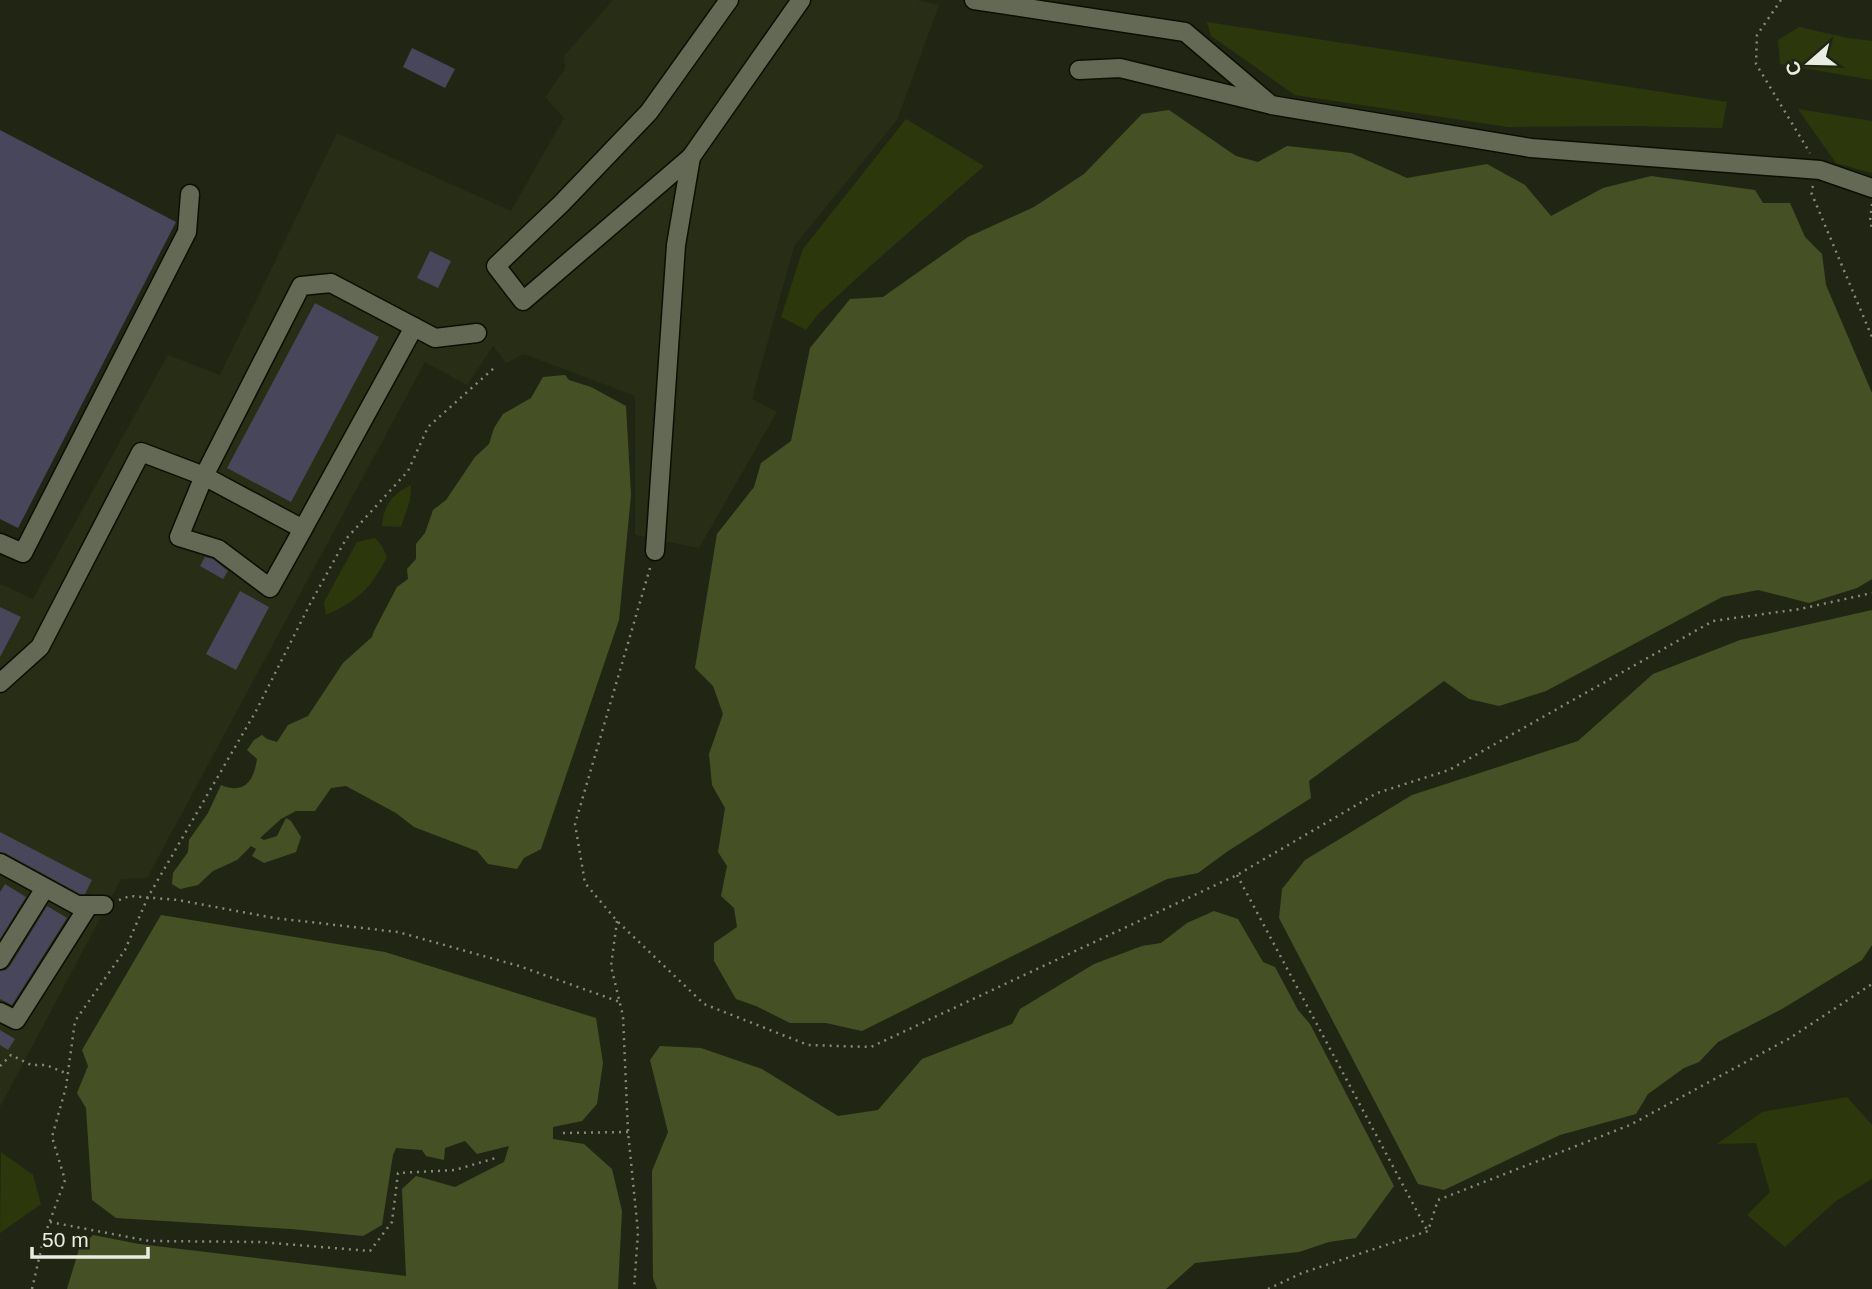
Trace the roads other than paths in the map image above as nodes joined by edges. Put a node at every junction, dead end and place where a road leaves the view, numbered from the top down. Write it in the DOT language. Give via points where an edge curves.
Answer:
graph roads {
  1 [pos="729,0"];
  2 [pos="802,0"];
  3 [pos="974,0"];
  4 [pos="1079,70"];
  5 [pos="1271,105"];
  6 [pos="691,157"];
  7 [pos="1872,188"];
  8 [pos="190,194"];
  9 [pos="414,327"];
  10 [pos="477,333"];
  11 [pos="204,476"];
  12 [pos="303,529"];
  13 [pos="0,543"];
  14 [pos="655,551"];
  15 [pos="0,683"];
  16 [pos="1,866"];
  17 [pos="45,888"];
  18 [pos="0,960"];
  19 [pos="0,1012"];
  1 -- 6 [label="street" via="649,112 496,266 523,301"];
  2 -- 6 [label="street"];
  3 -- 5 [label="street" via="1185,32"];
  4 -- 5 [label="street" via="1120,68"];
  5 -- 7 [label="street" via="1531,148 1820,170"];
  6 -- 14 [label="street" via="676,245"];
  8 -- 13 [label="street" via="187,232 23,553"];
  9 -- 10 [label="street" via="435,338"];
  9 -- 11 [label="street" via="331,283 302,286"];
  9 -- 12 [label="street"];
  11 -- 12 [label="street"];
  11 -- 12 [label="street" via="180,537 218,549 270,588"];
  11 -- 15 [label="street" via="141,452 40,647"];
  16 -- 17 [label="street"];
  17 -- 18 [label="street"];
  17 -- 19 [label="street" via="77,905 97,905 16,1020"];
}
